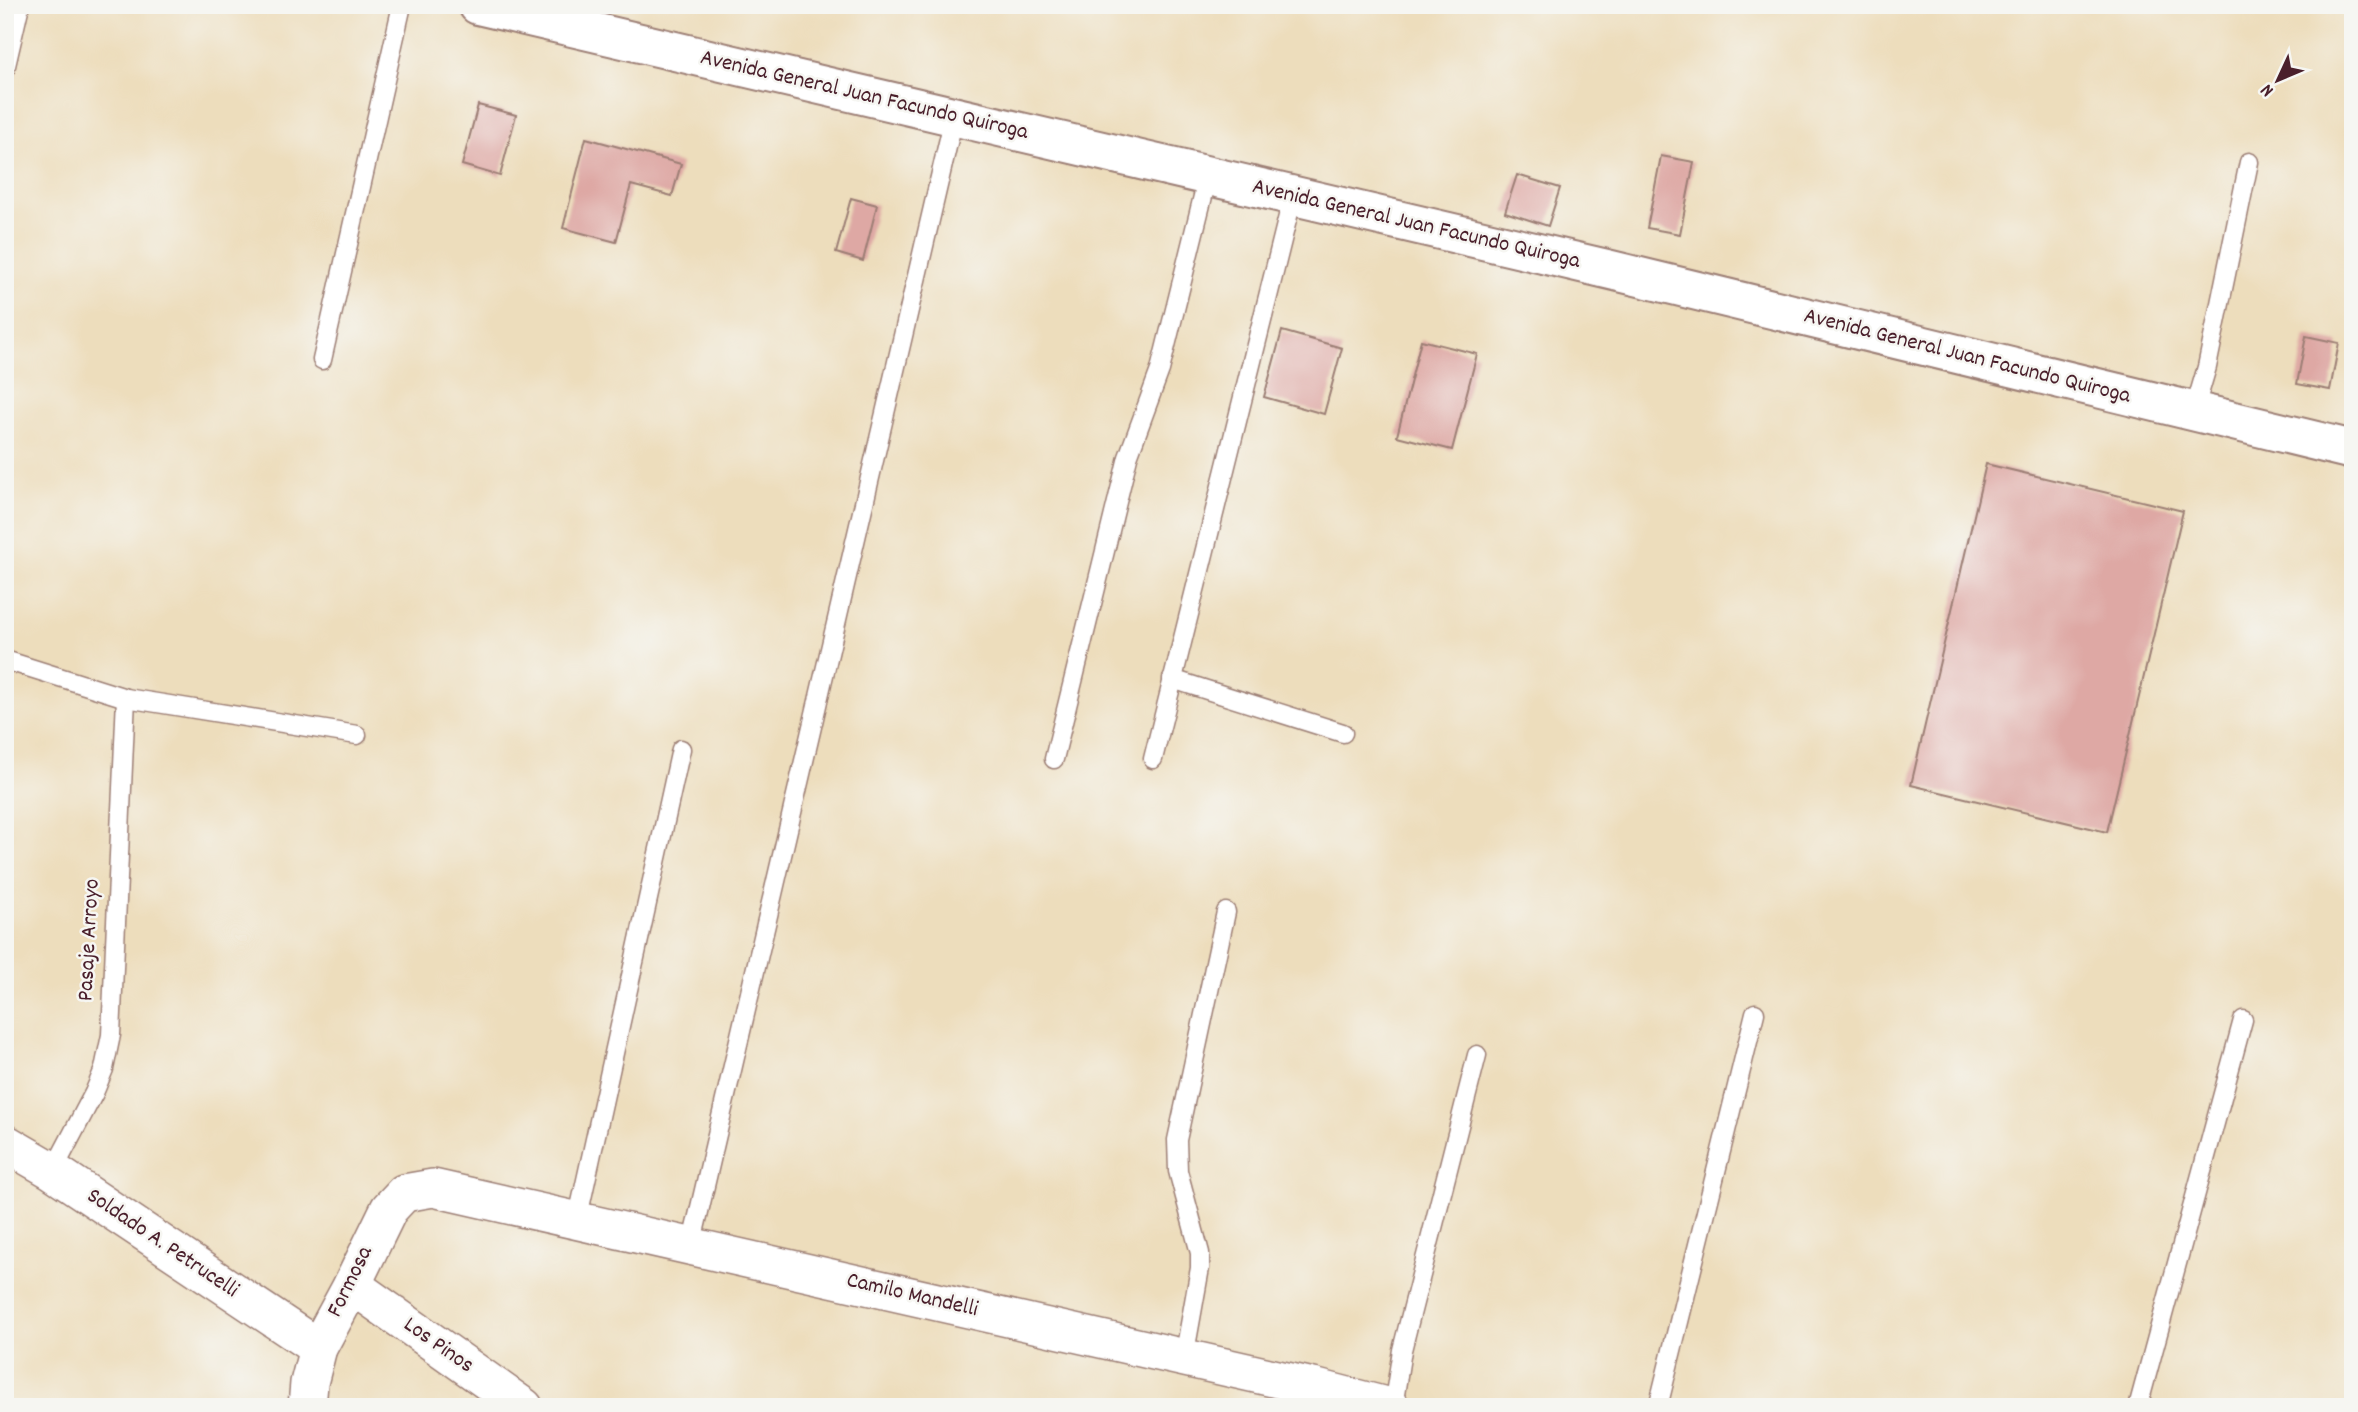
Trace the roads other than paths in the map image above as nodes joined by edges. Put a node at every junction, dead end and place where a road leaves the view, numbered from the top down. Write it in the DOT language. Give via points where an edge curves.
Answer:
graph roads {
  1 [pos="20,5"];
  2 [pos="402,5"];
  3 [pos="478,5"];
  4 [pos="5,70"];
  5 [pos="954,117"];
  6 [pos="2249,162"];
  7 [pos="1208,176"];
  8 [pos="1293,196"];
  9 [pos="322,360"];
  10 [pos="2194,411"];
  11 [pos="2353,450"];
  12 [pos="5,660"];
  13 [pos="1172,679"];
  14 [pos="126,698"];
  15 [pos="1343,733"];
  16 [pos="357,734"];
  17 [pos="681,749"];
  18 [pos="1054,759"];
  19 [pos="1153,759"];
  20 [pos="1226,912"];
  21 [pos="1755,1013"];
  22 [pos="2243,1020"];
  23 [pos="1477,1055"];
  24 [pos="5,1143"];
  25 [pos="53,1171"];
  26 [pos="433,1188"];
  27 [pos="577,1221"];
  28 [pos="691,1246"];
  29 [pos="352,1285"];
  30 [pos="318,1348"];
  31 [pos="1184,1358"];
  32 [pos="1310,1397"];
  33 [pos="307,1407"];
  34 [pos="524,1407"];
  35 [pos="1392,1407"];
  36 [pos="1658,1407"];
  37 [pos="2138,1407"];
  1 -- 4 [label="lane"];
  2 -- 9 [label="lane"];
  3 -- 5 [label="street, Avenida General Juan Facundo Quiroga"];
  5 -- 7 [label="street, Avenida General Juan Facundo Quiroga"];
  5 -- 28 [label="lane"];
  6 -- 10 [label="lane"];
  7 -- 8 [label="street, Avenida General Juan Facundo Quiroga"];
  7 -- 18 [label="lane" via="1160,370 1128,457"];
  8 -- 10 [label="street, Avenida General Juan Facundo Quiroga"];
  8 -- 13 [label="lane"];
  10 -- 11 [label="street, Avenida General Juan Facundo Quiroga"];
  12 -- 14 [label="lane"];
  13 -- 15 [label="lane"];
  13 -- 19 [label="lane"];
  14 -- 16 [label="lane"];
  14 -- 25 [label="lane, Pasaje Arroyo" via="111,1035 94,1093"];
  17 -- 27 [label="lane"];
  20 -- 31 [label="lane" via="1177,1140 1178,1171 1200,1261"];
  21 -- 36 [label="lane"];
  22 -- 37 [label="lane"];
  23 -- 35 [label="lane" via="1402,1350"];
  24 -- 25 [label="street, Soldado A. Petrucelli"];
  25 -- 30 [label="street, Soldado A. Petrucelli"];
  26 -- 27 [label="street, Camilo Mandelli"];
  26 -- 29 [label="street, Formosa" via="404,1193 389,1209"];
  27 -- 28 [label="street, Camilo Mandelli"];
  28 -- 31 [label="street, Camilo Mandelli"];
  29 -- 30 [label="street, Formosa"];
  29 -- 34 [label="street, Los Pinos"];
  30 -- 33 [label="street, Formosa"];
  31 -- 32 [label="street, Camilo Mandelli"];
  32 -- 35 [label="street, Camilo Mandelli"];
}
